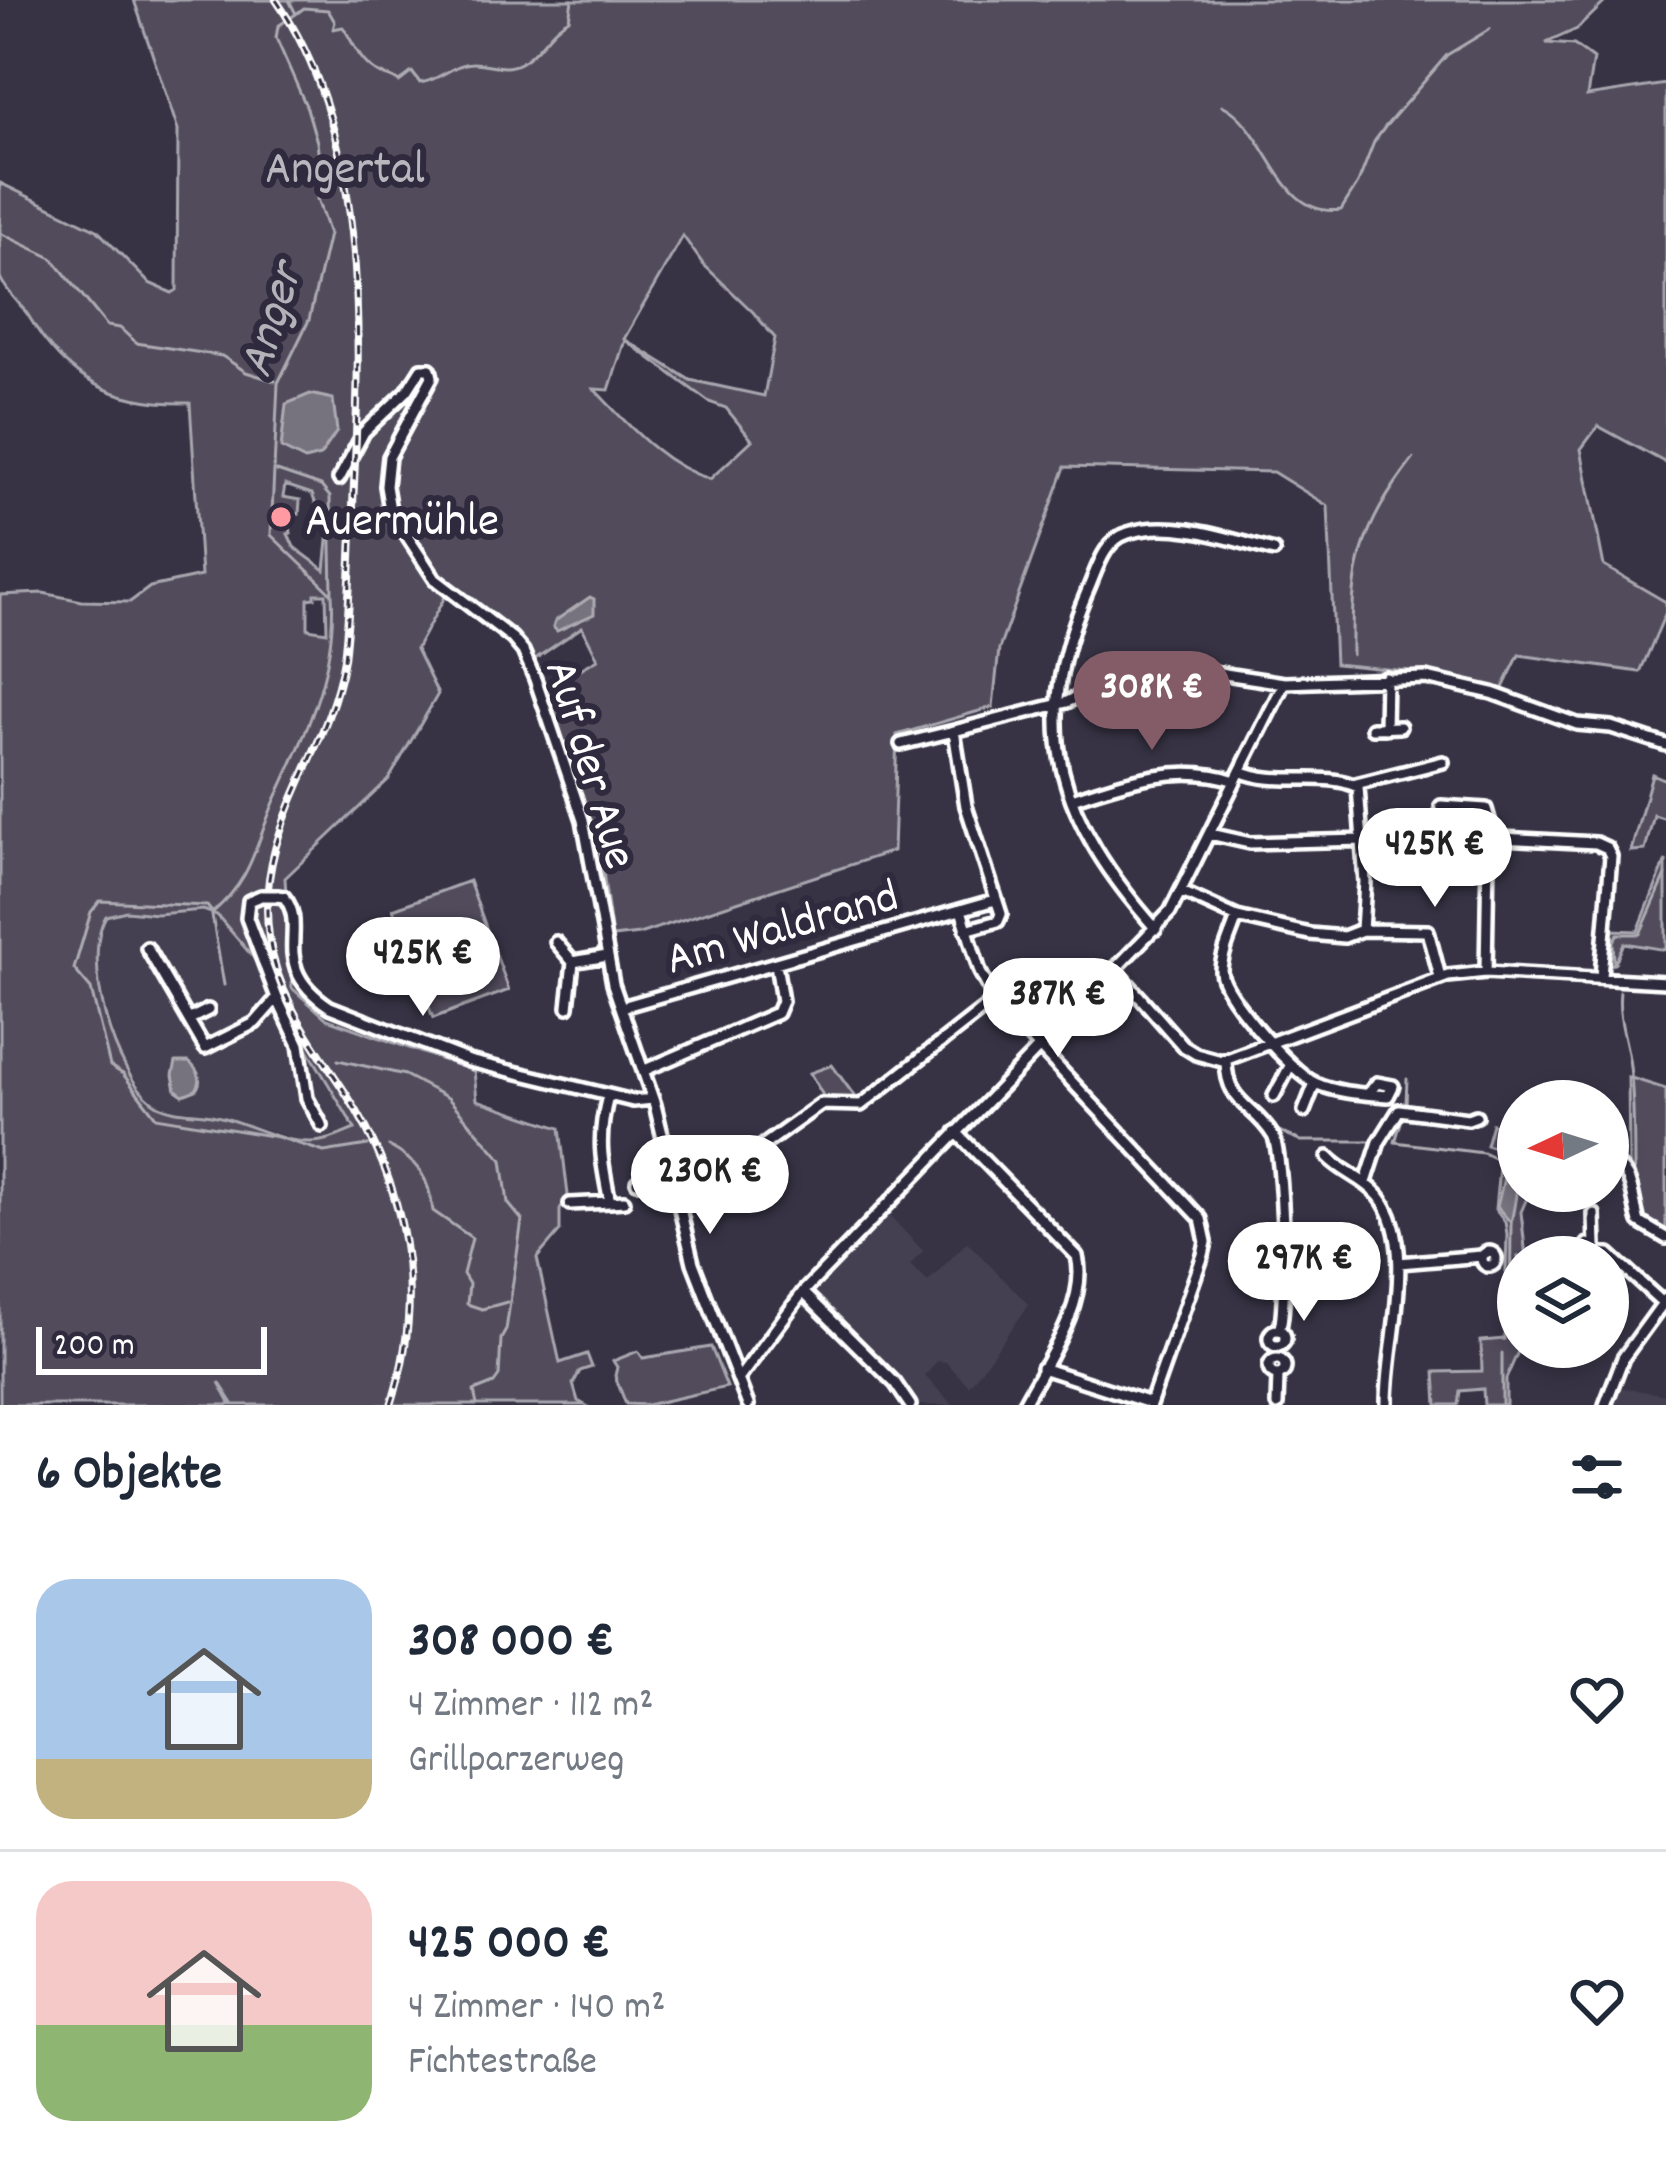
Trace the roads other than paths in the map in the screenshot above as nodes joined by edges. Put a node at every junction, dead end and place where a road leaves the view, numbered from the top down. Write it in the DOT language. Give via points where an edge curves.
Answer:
graph roads {
  1 [pos="339,479"];
  2 [pos="1274,551"];
  3 [pos="1386,678"];
  4 [pos="1284,683"];
  5 [pos="1057,705"];
  6 [pos="1400,727"];
  7 [pos="1372,728"];
  8 [pos="1385,728"];
  9 [pos="954,731"];
  10 [pos="901,744"];
  11 [pos="1666,745"];
  12 [pos="1444,762"];
  13 [pos="1237,776"];
  14 [pos="1356,784"];
  15 [pos="1072,799"];
  16 [pos="1441,806"];
  17 [pos="1210,834"];
  18 [pos="1401,835"];
  19 [pos="1363,839"];
  20 [pos="1495,840"];
  21 [pos="1182,892"];
  22 [pos="995,900"];
  23 [pos="961,910"];
  24 [pos="1243,919"];
  25 [pos="1156,929"];
  26 [pos="966,930"];
  27 [pos="1362,930"];
  28 [pos="556,942"];
  29 [pos="146,948"];
  30 [pos="607,956"];
  31 [pos="573,962"];
  32 [pos="776,964"];
  33 [pos="1116,970"];
  34 [pos="1486,972"];
  35 [pos="1601,976"];
  36 [pos="1440,977"];
  37 [pos="1666,982"];
  38 [pos="278,998"];
  39 [pos="995,1000"];
  40 [pos="223,1003"];
  41 [pos="568,1007"];
  42 [pos="622,1007"];
  43 [pos="190,1019"];
  44 [pos="1272,1043"];
  45 [pos="1040,1047"];
  46 [pos="1226,1060"];
  47 [pos="1290,1066"];
  48 [pos="645,1070"];
  49 [pos="1316,1083"];
  50 [pos="1369,1094"];
  51 [pos="608,1096"];
  52 [pos="1274,1096"];
  53 [pos="653,1100"];
  54 [pos="1304,1112"];
  55 [pos="1476,1116"];
  56 [pos="322,1126"];
  57 [pos="956,1132"];
  58 [pos="1328,1157"];
  59 [pos="1629,1174"];
  60 [pos="672,1175"];
  61 [pos="637,1182"];
  62 [pos="1366,1182"];
  63 [pos="624,1201"];
  64 [pos="610,1202"];
  65 [pos="570,1204"];
  66 [pos="679,1206"];
  67 [pos="1594,1214"];
  68 [pos="1593,1236"];
  69 [pos="1666,1238"];
  70 [pos="1482,1256"];
  71 [pos="1399,1263"];
  72 [pos="1629,1272"];
  73 [pos="803,1292"];
  74 [pos="1664,1304"];
  75 [pos="1042,1368"];
  76 [pos="740,1377"];
  77 [pos="1150,1404"];
  78 [pos="748,1405"];
  79 [pos="910,1405"];
  80 [pos="1023,1405"];
  81 [pos="1277,1405"];
  82 [pos="1387,1405"];
  83 [pos="1605,1405"];
  1 -- 30 [label="street, Auf der Aue" via="364,432 430,369 389,458 390,510 435,579 524,651 583,820"];
  2 -- 5 [label="street" via="1176,530 1130,532 1114,541 1065,647"];
  3 -- 4 [label="street"];
  3 -- 8 [label="street"];
  3 -- 11 [label="street" via="1492,693"];
  4 -- 5 [label="street" via="1166,665 1128,672"];
  4 -- 13 [label="street"];
  5 -- 9 [label="street"];
  5 -- 15 [label="street"];
  6 -- 8 [label="street"];
  7 -- 8 [label="street"];
  9 -- 10 [label="street"];
  9 -- 22 [label="street"];
  12 -- 14 [label="street"];
  13 -- 14 [label="street"];
  13 -- 15 [label="street" via="1157,776"];
  13 -- 17 [label="street"];
  14 -- 19 [label="street"];
  15 -- 25 [label="street" via="1097,857"];
  16 -- 20 [label="street" via="1486,809"];
  17 -- 19 [label="street" via="1250,843"];
  17 -- 21 [label="street"];
  18 -- 19 [label="street"];
  19 -- 27 [label="street"];
  20 -- 34 [label="street" via="1488,853"];
  20 -- 35 [label="street" via="1607,848"];
  21 -- 24 [label="street"];
  21 -- 25 [label="street"];
  22 -- 23 [label="street, Am Waldrand"];
  22 -- 26 [label="street" via="1000,918"];
  23 -- 26 [label="street"];
  23 -- 32 [label="street, Am Waldrand"];
  24 -- 27 [label="street" via="1327,936"];
  24 -- 44 [label="street" via="1221,967 1223,982"];
  25 -- 33 [label="street"];
  26 -- 39 [label="street"];
  27 -- 36 [label="street" via="1430,932"];
  28 -- 31 [label="street"];
  29 -- 43 [label="street"];
  30 -- 31 [label="street"];
  30 -- 42 [label="street, Auf der Aue"];
  31 -- 41 [label="street"];
  32 -- 42 [label="street, Am Waldrand"];
  32 -- 48 [label="street" via="777,1013"];
  33 -- 45 [label="street"];
  33 -- 46 [label="street" via="1189,1051"];
  34 -- 35 [label="street"];
  34 -- 36 [label="street"];
  35 -- 37 [label="street"];
  36 -- 44 [label="street"];
  38 -- 43 [label="street" via="256,1023 205,1048"];
  38 -- 51 [label="street, bridge" via="247,918 249,901 262,896 284,897 293,913 293,964 330,1007 469,1061"];
  38 -- 56 [label="street"];
  39 -- 45 [label="street"];
  39 -- 66 [label="street" via="861,1105 821,1105"];
  40 -- 43 [label="street"];
  42 -- 48 [label="street, Auf der Aue"];
  44 -- 46 [label="street"];
  44 -- 47 [label="street"];
  45 -- 57 [label="street"];
  45 -- 77 [label="street" via="1196,1211 1205,1231"];
  46 -- 81 [label="street" via="1232,1093 1276,1142 1286,1339 1269,1368 1278,1376"];
  47 -- 49 [label="street"];
  47 -- 52 [label="street"];
  48 -- 53 [label="street, Auf der Aue"];
  49 -- 50 [label="street"];
  49 -- 54 [label="street"];
  51 -- 53 [label="street"];
  51 -- 64 [label="street" via="598,1134"];
  53 -- 60 [label="street, Auf der Aue"];
  55 -- 62 [label="street" via="1395,1113"];
  57 -- 73 [label="street"];
  57 -- 75 [label="street" via="1077,1256 1079,1294"];
  58 -- 62 [label="street"];
  59 -- 69 [label="street" via="1639,1222"];
  60 -- 61 [label="street"];
  60 -- 66 [label="street, Auf der Aue"];
  62 -- 71 [label="street" via="1388,1208"];
  63 -- 64 [label="street"];
  64 -- 65 [label="street"];
  66 -- 76 [label="street, Auf der Aue" via="703,1293"];
  67 -- 68 [label="street"];
  70 -- 71 [label="street"];
  71 -- 82 [label="street"];
  72 -- 74 [label="street"];
  73 -- 76 [label="street"];
  73 -- 79 [label="street"];
  74 -- 83 [label="street" via="1623,1358"];
  75 -- 77 [label="street"];
  75 -- 80 [label="street"];
  76 -- 78 [label="street, Auf der Aue"];
}
